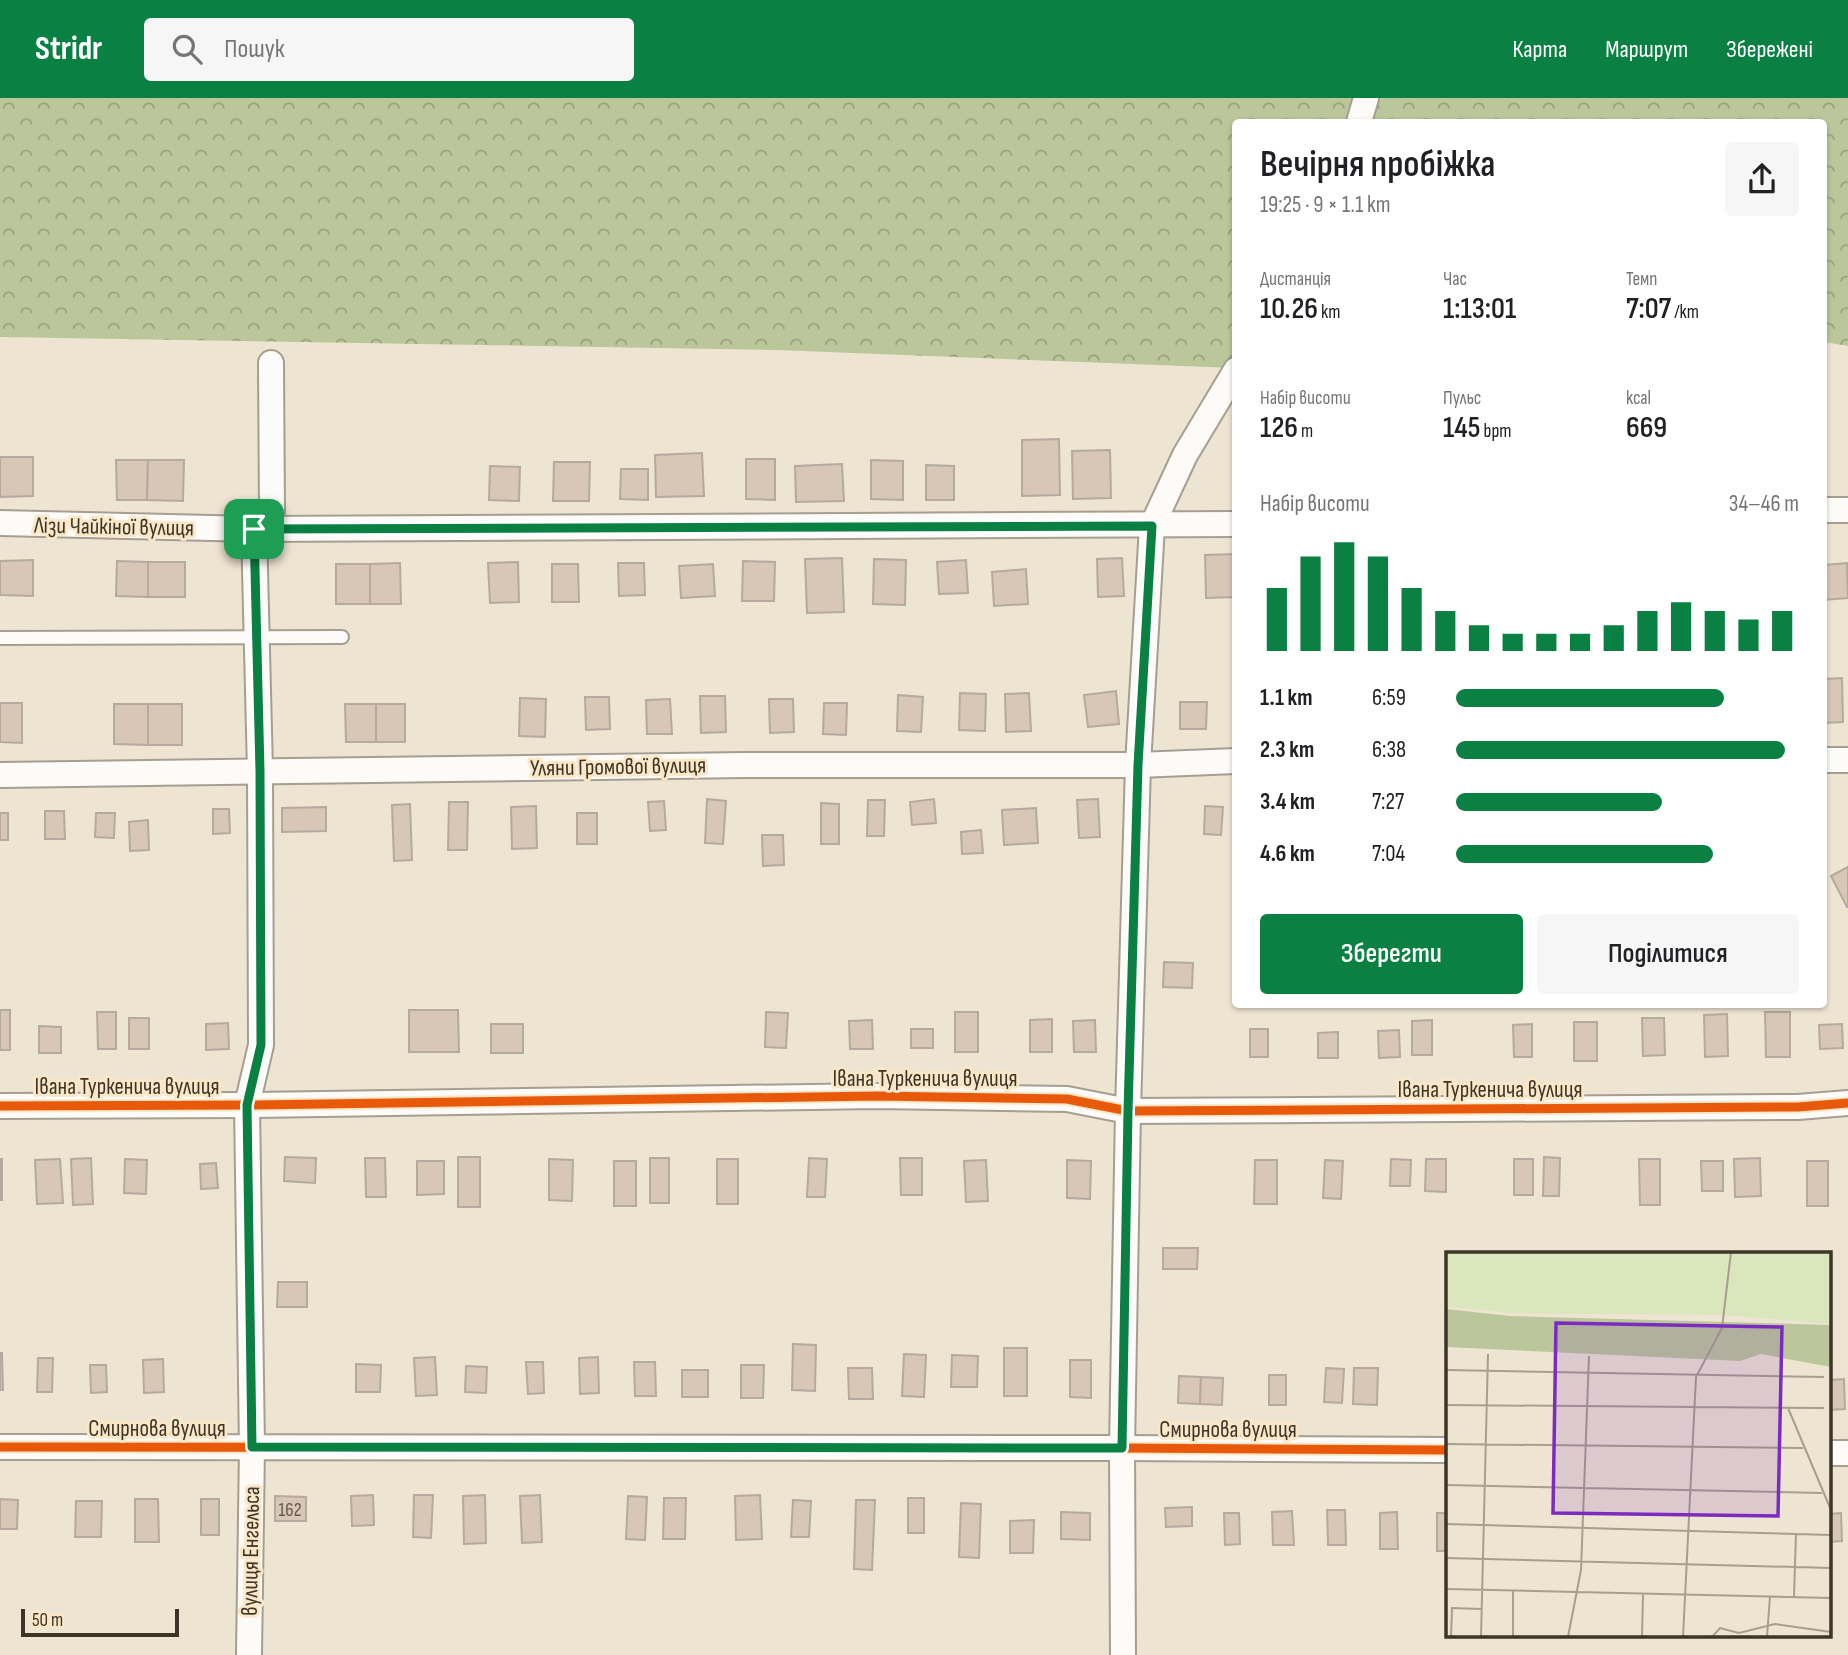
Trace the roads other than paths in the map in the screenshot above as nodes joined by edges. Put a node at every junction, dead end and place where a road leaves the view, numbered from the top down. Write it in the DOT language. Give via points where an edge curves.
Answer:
graph roads {
  1 [pos="1366,98"];
  2 [pos="1360,119"];
  3 [pos="271,363"];
  4 [pos="1232,377"];
  5 [pos="1827,510"];
  6 [pos="1848,510"];
  7 [pos="0,523"];
  8 [pos="1232,524"];
  9 [pos="1152,526"];
  10 [pos="254,529"];
  11 [pos="342,637"];
  12 [pos="0,638"];
  13 [pos="258,638"];
  14 [pos="1827,760"];
  15 [pos="1848,760"];
  16 [pos="1232,761"];
  17 [pos="1138,765"];
  18 [pos="260,771"];
  19 [pos="0,775"];
  20 [pos="1848,1103"];
  21 [pos="247,1105"];
  22 [pos="0,1106"];
  23 [pos="1128,1111"];
  24 [pos="0,1447"];
  25 [pos="252,1447"];
  26 [pos="1122,1448"];
  27 [pos="1446,1450"];
  28 [pos="1830,1453"];
  29 [pos="1848,1453"];
  30 [pos="249,1655"];
  31 [pos="1122,1655"];
  1 -- 2 [label="street"];
  3 -- 10 [label="street" via="272,511"];
  4 -- 9 [label="street" via="1185,454"];
  5 -- 6 [label="street"];
  7 -- 10 [label="street, Лізи Чайкіної вулиця"];
  8 -- 9 [label="street, Лізи Чайкіної вулиця"];
  9 -- 10 [label="street, Лізи Чайкіної вулиця"];
  9 -- 17 [label="street"];
  10 -- 13 [label="street, вулиця Енгельса"];
  11 -- 13 [label="lane"];
  12 -- 13 [label="lane"];
  13 -- 18 [label="street, вулиця Енгельса"];
  14 -- 15 [label="street"];
  16 -- 17 [label="street, Уляни Громової вулиця"];
  17 -- 18 [label="street, Уляни Громової вулиця"];
  17 -- 23 [label="street"];
  18 -- 19 [label="street, Уляни Громової вулиця"];
  18 -- 21 [label="street, вулиця Енгельса" via="261,1045"];
  20 -- 23 [label="street, Івана Туркенича вулиця"];
  21 -- 22 [label="street, Івана Туркенича вулиця"];
  21 -- 23 [label="street, Івана Туркенича вулиця" via="877,1096 1067,1099"];
  21 -- 25 [label="street, вулиця Енгельса"];
  23 -- 26 [label="street"];
  24 -- 25 [label="street, Смирнова вулиця"];
  25 -- 26 [label="street, Смирнова вулиця"];
  25 -- 30 [label="street, вулиця Енгельса"];
  26 -- 27 [label="street, Смирнова вулиця"];
  26 -- 31 [label="street"];
  28 -- 29 [label="street"];
}
